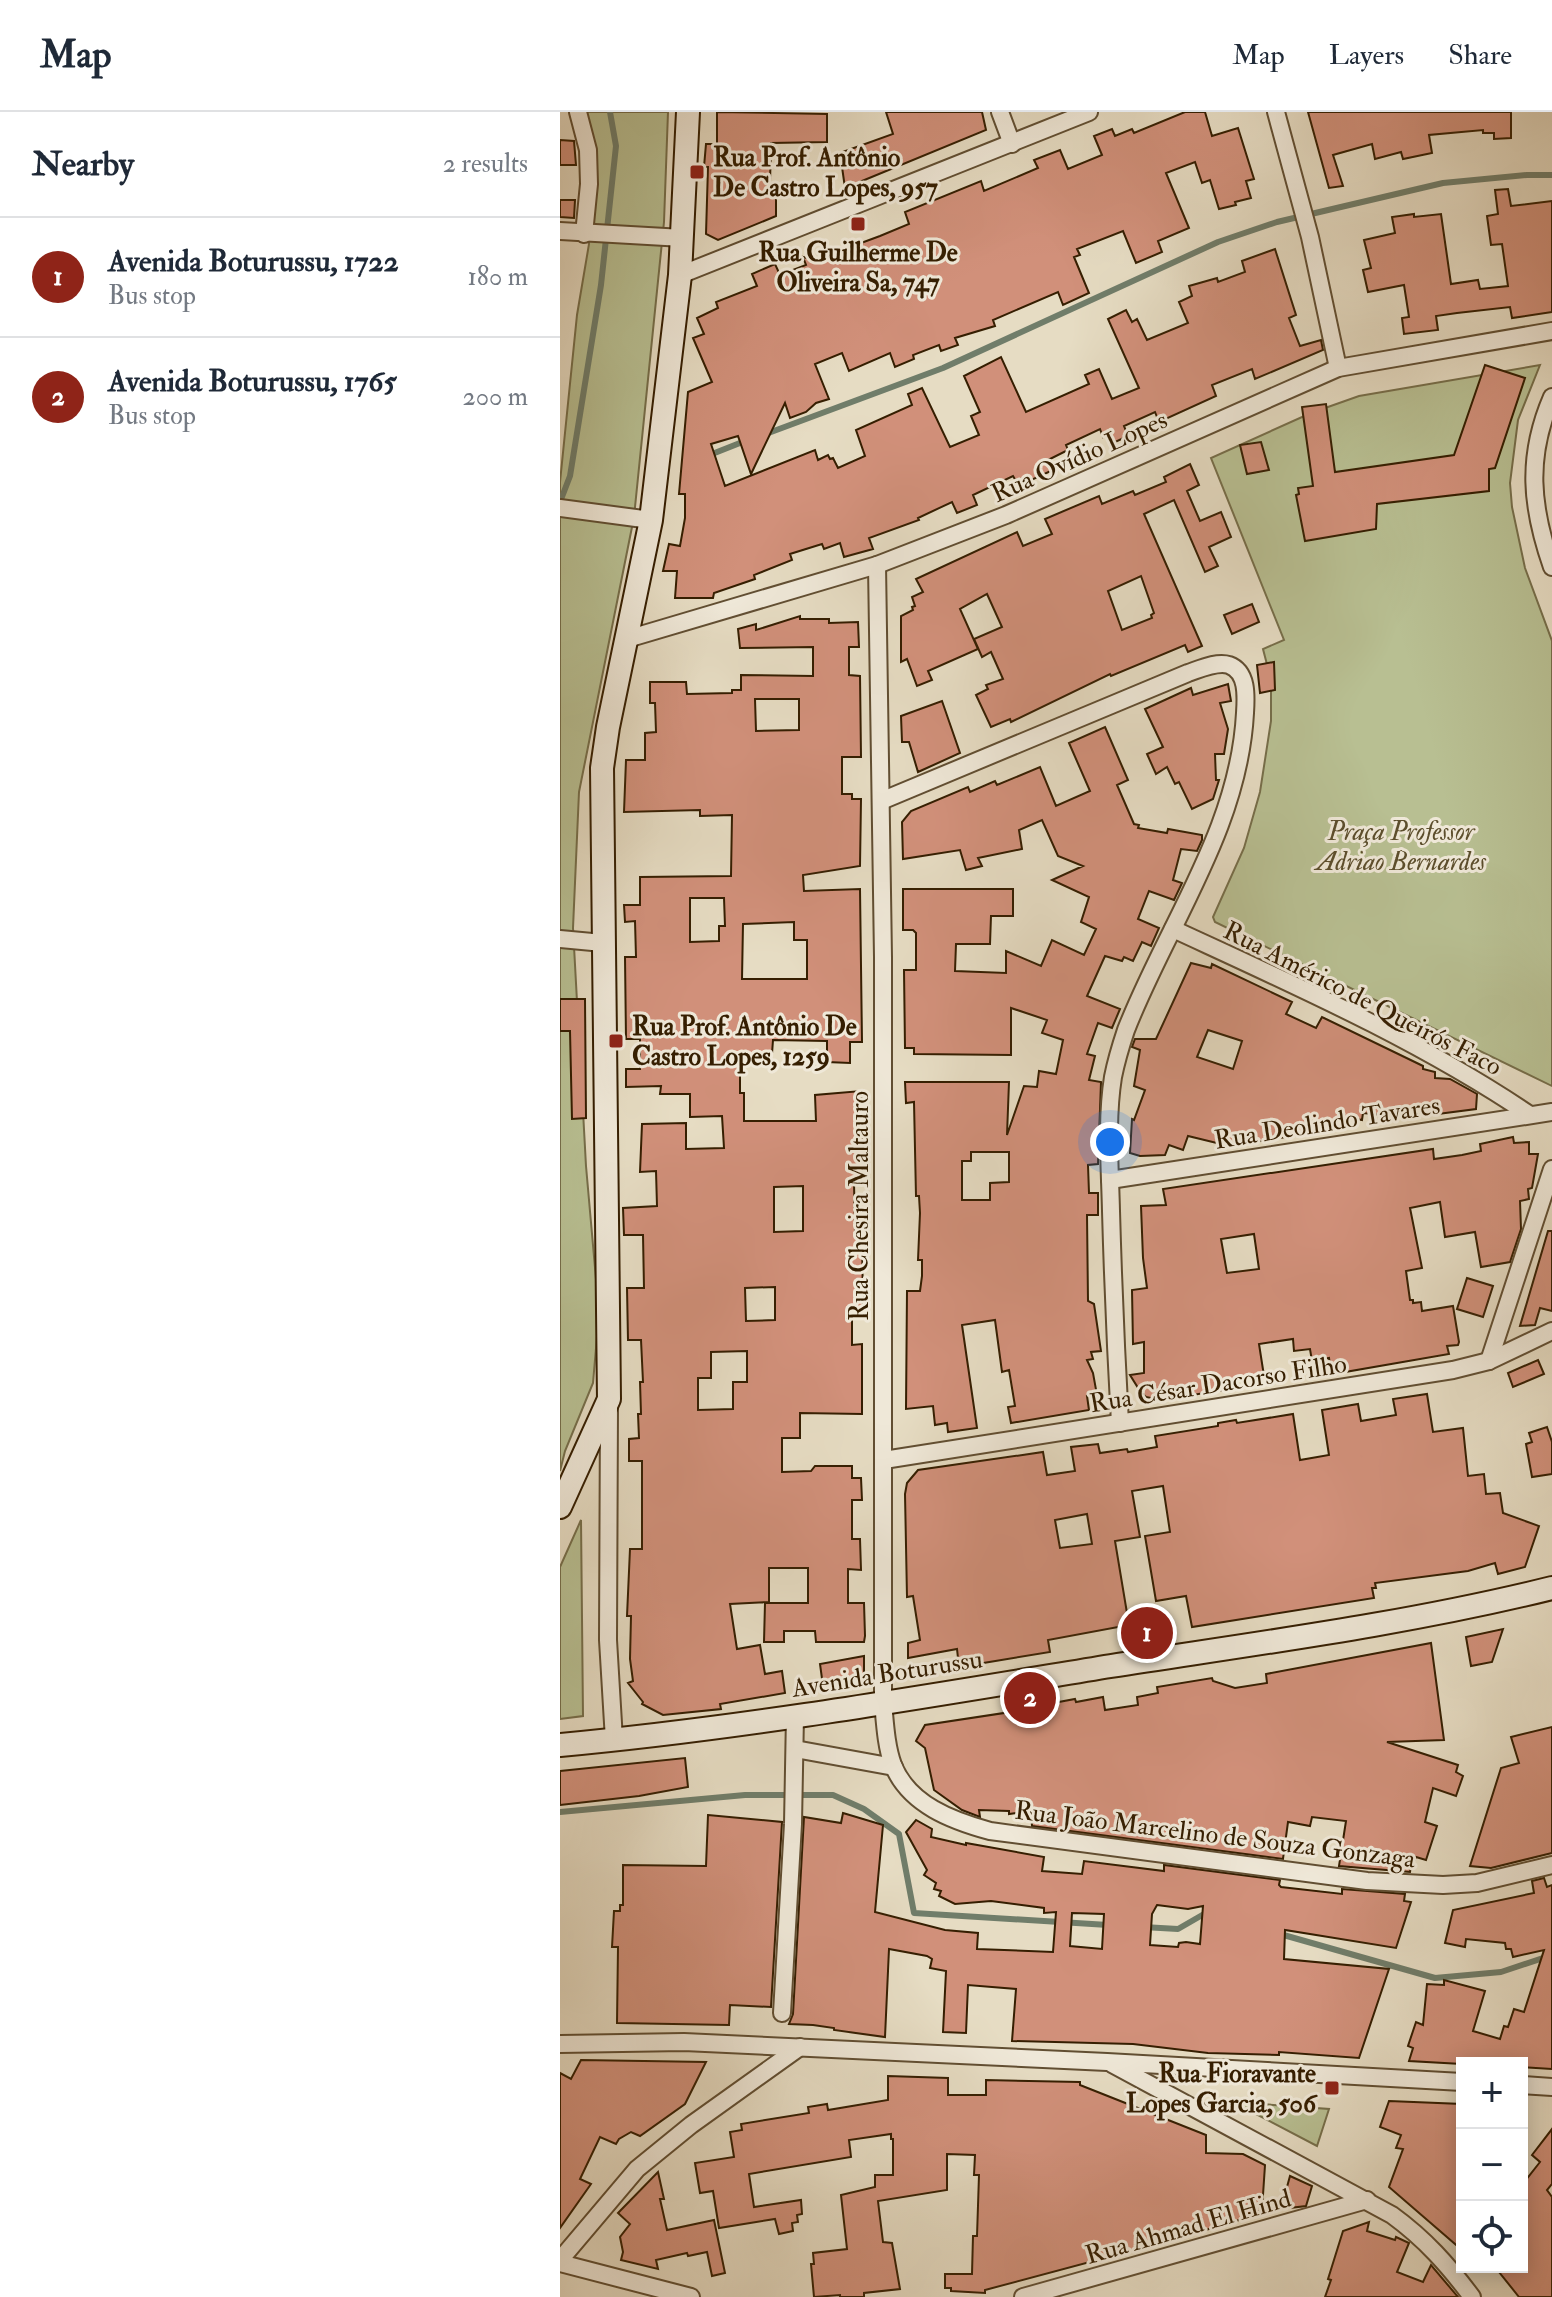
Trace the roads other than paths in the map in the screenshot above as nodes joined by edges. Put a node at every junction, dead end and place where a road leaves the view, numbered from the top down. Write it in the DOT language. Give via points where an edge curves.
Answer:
graph roads {
  1 [pos="578,112"];
  2 [pos="688,112"];
  3 [pos="1000,112"];
  4 [pos="1089,112"];
  5 [pos="1276,112"];
  6 [pos="1012,144"];
  7 [pos="560,231"];
  8 [pos="591,234"];
  9 [pos="683,238"];
  10 [pos="680,275"];
  11 [pos="1552,331"];
  12 [pos="1338,368"];
  13 [pos="1552,397"];
  14 [pos="560,508"];
  15 [pos="651,520"];
  16 [pos="877,565"];
  17 [pos="1552,567"];
  18 [pos="627,639"];
  19 [pos="881,801"];
  20 [pos="1173,929"];
  21 [pos="560,939"];
  22 [pos="603,943"];
  23 [pos="1552,1112"];
  24 [pos="1530,1115"];
  25 [pos="1552,1169"];
  26 [pos="1110,1180"];
  27 [pos="1552,1331"];
  28 [pos="1489,1361"];
  29 [pos="609,1399"];
  30 [pos="1120,1423"];
  31 [pos="884,1460"];
  32 [pos="560,1507"];
  33 [pos="1552,1588"];
  34 [pos="883,1702"];
  35 [pos="795,1715"];
  36 [pos="614,1740"];
  37 [pos="560,1745"];
  38 [pos="794,1755"];
  39 [pos="894,1767"];
  40 [pos="1552,1865"];
  41 [pos="782,2013"];
  42 [pos="560,2044"];
  43 [pos="800,2047"];
  44 [pos="1107,2062"];
  45 [pos="1456,2082"];
  46 [pos="1528,2085"];
  47 [pos="1552,2087"];
  48 [pos="1367,2200"];
  49 [pos="560,2262"];
  50 [pos="691,2297"];
  51 [pos="1023,2297"];
  52 [pos="1472,2297"];
  1 -- 8 [label="street" via="588,150"];
  2 -- 9 [label="main road"];
  3 -- 6 [label="street"];
  4 -- 6 [label="street"];
  5 -- 12 [label="street"];
  6 -- 10 [label="street"];
  7 -- 8 [label="street"];
  8 -- 9 [label="street"];
  9 -- 10 [label="main road"];
  10 -- 15 [label="main road"];
  11 -- 12 [label="street, Rua Ovídio Lopes"];
  12 -- 16 [label="street, Rua Ovídio Lopes" via="1006,515"];
  13 -- 17 [label="street" via="1536,447 1533,481 1536,515"];
  14 -- 15 [label="street"];
  15 -- 18 [label="main road"];
  16 -- 18 [label="street, Rua Ovídio Lopes"];
  16 -- 19 [label="street, Rua Chesira Maltauro"];
  18 -- 22 [label="main road" via="602,768"];
  19 -- 20 [label="street" via="1188,673 1230,665 1241,675 1246,695 1234,781 1220,827"];
  19 -- 31 [label="street, Rua Chesira Maltauro"];
  20 -- 24 [label="street, Rua Américo de Queirós Faco" via="1417,1048"];
  20 -- 26 [label="street" via="1125,1033 1114,1076"];
  21 -- 22 [label="street"];
  22 -- 29 [label="main road"];
  23 -- 24 [label="street, Rua Deolindo Tavares"];
  24 -- 26 [label="street, Rua Deolindo Tavares"];
  25 -- 28 [label="street"];
  26 -- 30 [label="street"];
  27 -- 28 [label="street, Rua César Dacorso Filho"];
  28 -- 30 [label="street, Rua César Dacorso Filho"];
  29 -- 32 [label="main road"];
  29 -- 36 [label="street" via="608,1640"];
  30 -- 31 [label="street, Rua César Dacorso Filho"];
  31 -- 34 [label="street, Rua Chesira Maltauro"];
  33 -- 34 [label="main road, Avenida Boturussu" via="1446,1614"];
  34 -- 35 [label="main road, Avenida Boturussu"];
  34 -- 39 [label="street, Rua João Marcelino de Souza Gonzaga"];
  35 -- 36 [label="main road, Avenida Boturussu"];
  35 -- 38 [label="street"];
  36 -- 37 [label="main road, Avenida Boturussu"];
  38 -- 39 [label="street"];
  38 -- 41 [label="street"];
  39 -- 40 [label="street, Rua João Marcelino de Souza Gonzaga" via="930,1808 990,1831 1367,1881 1477,1883"];
  42 -- 43 [label="street"];
  43 -- 44 [label="street"];
  43 -- 49 [label="street" via="637,2169"];
  44 -- 45 [label="street"];
  44 -- 48 [label="street"];
  46 -- 47 [label="street"];
  48 -- 51 [label="street, Rua Ahmad El Hind"];
  48 -- 52 [label="street" via="1419,2235"];
  49 -- 50 [label="street"];
}
